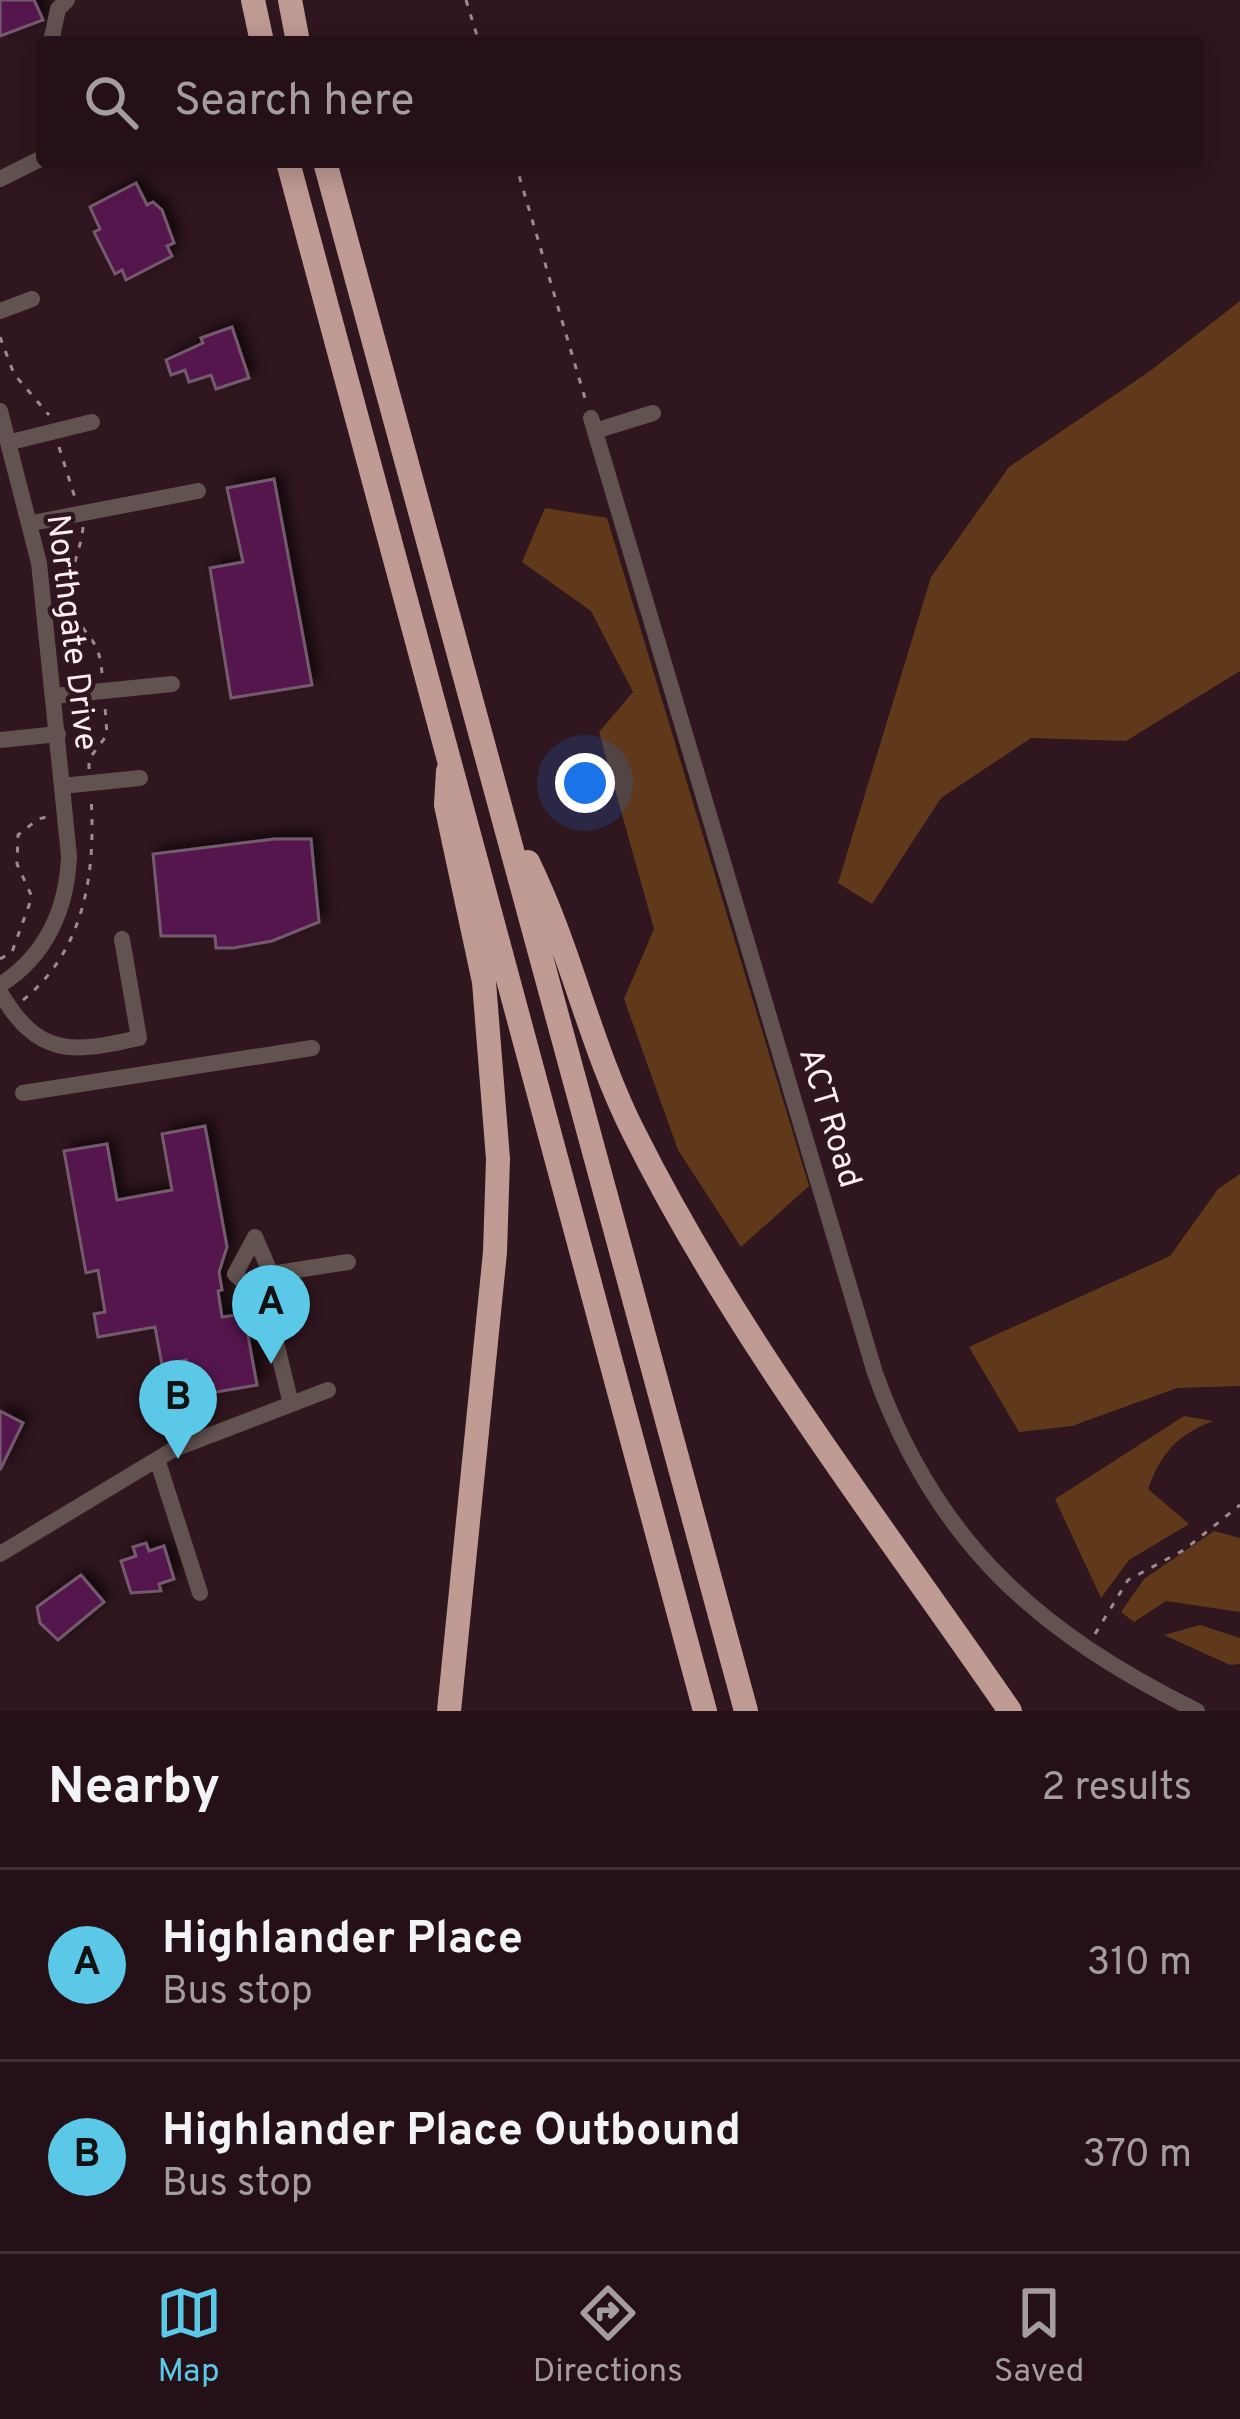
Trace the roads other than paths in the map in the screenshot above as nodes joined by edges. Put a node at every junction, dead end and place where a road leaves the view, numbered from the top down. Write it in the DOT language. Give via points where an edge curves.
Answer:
graph roads {
  1 [pos="68,0"];
  2 [pos="254,0"];
  3 [pos="290,0"];
  4 [pos="52,36"];
  5 [pos="261,36"];
  6 [pos="297,36"];
  7 [pos="36,161"];
  8 [pos="290,168"];
  9 [pos="327,168"];
  10 [pos="0,178"];
  11 [pos="32,299"];
  12 [pos="0,311"];
  13 [pos="653,413"];
  14 [pos="0,414"];
  15 [pos="92,422"];
  16 [pos="11,442"];
  17 [pos="198,491"];
  18 [pos="32,523"];
  19 [pos="172,684"];
  20 [pos="54,696"];
  21 [pos="58,734"];
  22 [pos="0,740"];
  23 [pos="450,751"];
  24 [pos="140,778"];
  25 [pos="62,785"];
  26 [pos="502,809"];
  27 [pos="122,939"];
  28 [pos="0,989"];
  29 [pos="312,1048"];
  30 [pos="22,1093"];
  31 [pos="348,1262"];
  32 [pos="271,1274"];
  33 [pos="267,1304"];
  34 [pos="328,1390"];
  35 [pos="291,1404"];
  36 [pos="158,1459"];
  37 [pos="0,1554"];
  38 [pos="200,1593"];
  39 [pos="449,1711"];
  40 [pos="705,1711"];
  41 [pos="746,1711"];
  42 [pos="1010,1711"];
  43 [pos="1197,1711"];
  1 -- 4 [label="street"];
  2 -- 5 [label="highway"];
  3 -- 6 [label="highway"];
  7 -- 10 [label="street"];
  8 -- 23 [label="highway"];
  9 -- 26 [label="highway"];
  11 -- 12 [label="street"];
  13 -- 43 [label="street, ACT Road" via="593,424 887,1407 918,1471 1017,1597 1085,1651"];
  14 -- 16 [label="street, Northgate Drive"];
  15 -- 16 [label="street"];
  16 -- 18 [label="street, Northgate Drive"];
  17 -- 18 [label="street"];
  18 -- 20 [label="street, Northgate Drive"];
  19 -- 20 [label="street"];
  20 -- 21 [label="street, Northgate Drive"];
  21 -- 22 [label="street"];
  21 -- 25 [label="street, Northgate Drive"];
  23 -- 39 [label="highway" via="446,805 484,982 498,1159"];
  23 -- 40 [label="highway"];
  24 -- 25 [label="street"];
  25 -- 28 [label="street, Northgate Drive" via="68,877 57,920"];
  26 -- 41 [label="highway"];
  26 -- 42 [label="highway" via="554,916 625,1113 665,1191 824,1451"];
  27 -- 28 [label="street" via="139,1038 83,1051 42,1043"];
  29 -- 30 [label="street"];
  31 -- 32 [label="street"];
  32 -- 33 [label="street"];
  32 -- 33 [label="street" via="255,1237 235,1274"];
  33 -- 35 [label="street"];
  34 -- 35 [label="street"];
  35 -- 36 [label="street"];
  36 -- 37 [label="street"];
  36 -- 38 [label="street"];
}
